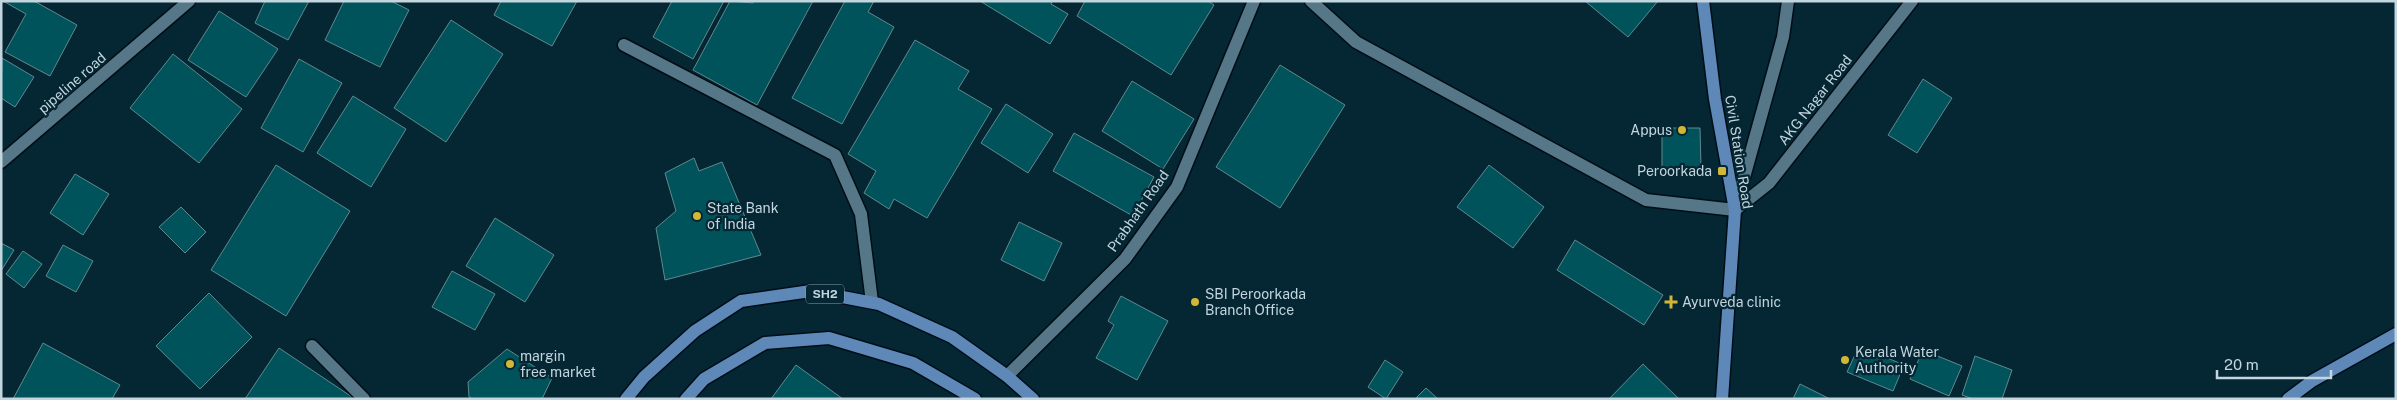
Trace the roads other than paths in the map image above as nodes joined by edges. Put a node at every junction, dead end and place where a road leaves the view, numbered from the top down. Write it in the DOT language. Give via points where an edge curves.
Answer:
graph roads {
  1 [pos="189,1"];
  2 [pos="1254,1"];
  3 [pos="1311,1"];
  4 [pos="1703,1"];
  5 [pos="1788,1"];
  6 [pos="1912,1"];
  7 [pos="624,45"];
  8 [pos="1,162"];
  9 [pos="1735,210"];
  10 [pos="872,302"];
  11 [pos="2396,334"];
  12 [pos="312,346"];
  13 [pos="1007,376"];
  14 [pos="364,399"];
  15 [pos="626,399"];
  16 [pos="686,399"];
  17 [pos="975,399"];
  18 [pos="1033,399"];
  19 [pos="1722,399"];
  20 [pos="2288,399"];
  1 -- 8 [label="street, pipeline road"];
  2 -- 13 [label="street, Prabhath Road" via="1177,187 1125,259"];
  3 -- 9 [label="street" via="1356,42 1646,200"];
  4 -- 9 [label="main road, Civil Station Road" via="1715,99"];
  5 -- 9 [label="street" via="1783,37"];
  6 -- 9 [label="street, AKG Nagar Road" via="1769,183"];
  7 -- 10 [label="street" via="835,155 861,214"];
  9 -- 19 [label="main road, Civil Station Road"];
  10 -- 13 [label="main road, SH2" via="952,337"];
  10 -- 15 [label="main road, SH2" via="811,291 741,301 695,331 644,377"];
  11 -- 20 [label="main road" via="2312,381"];
  12 -- 14 [label="street"];
  13 -- 18 [label="main road, SH2"];
  16 -- 17 [label="main road" via="704,379 766,343 829,338 913,363"];
}
